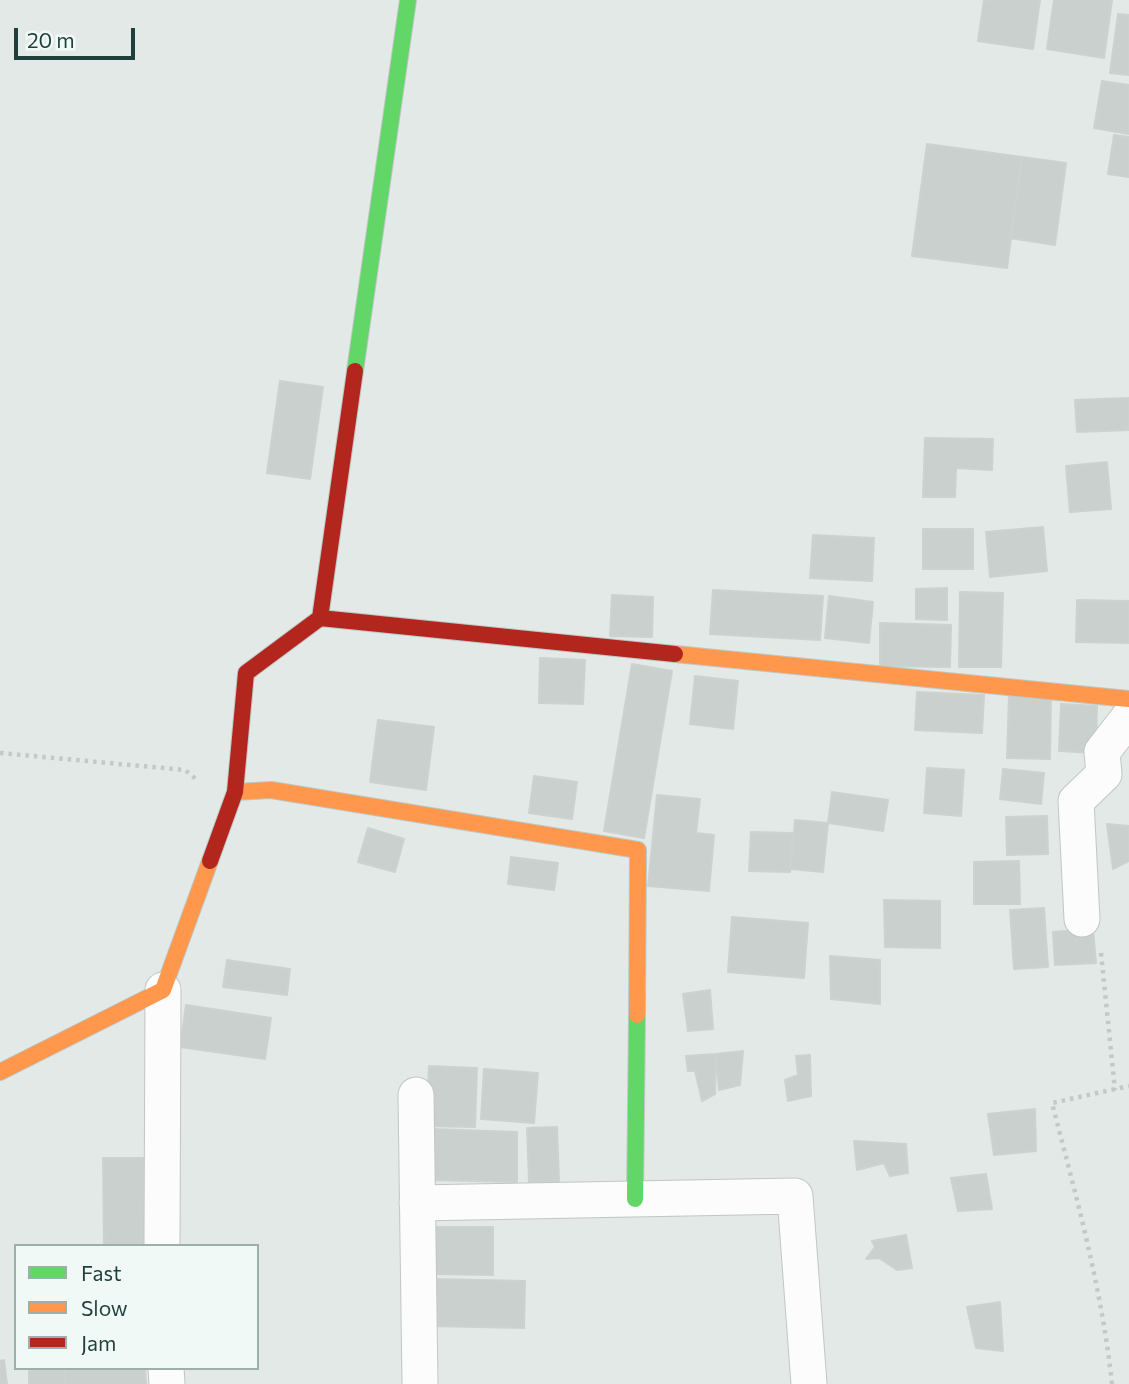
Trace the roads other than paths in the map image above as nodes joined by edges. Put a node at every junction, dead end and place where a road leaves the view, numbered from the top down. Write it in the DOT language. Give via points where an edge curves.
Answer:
graph roads {
  1 [pos="408,0"];
  2 [pos="320,618"];
  3 [pos="1129,699"];
  4 [pos="1129,717"];
  5 [pos="232,799"];
  6 [pos="1082,919"];
  7 [pos="163,990"];
  8 [pos="0,1072"];
  9 [pos="416,1095"];
  10 [pos="635,1199"];
  11 [pos="417,1203"];
  12 [pos="162,1244"];
  13 [pos="420,1384"];
  14 [pos="809,1384"];
  1 -- 2 [label="street"];
  2 -- 3 [label="street"];
  2 -- 5 [label="street" via="246,673"];
  4 -- 6 [label="street" via="1102,752 1104,774 1076,801"];
  5 -- 7 [label="street"];
  5 -- 10 [label="street" via="271,790 638,850"];
  7 -- 8 [label="street"];
  7 -- 12 [label="street"];
  9 -- 11 [label="street"];
  10 -- 11 [label="street"];
  10 -- 14 [label="street" via="796,1196"];
  11 -- 13 [label="street"];
}
